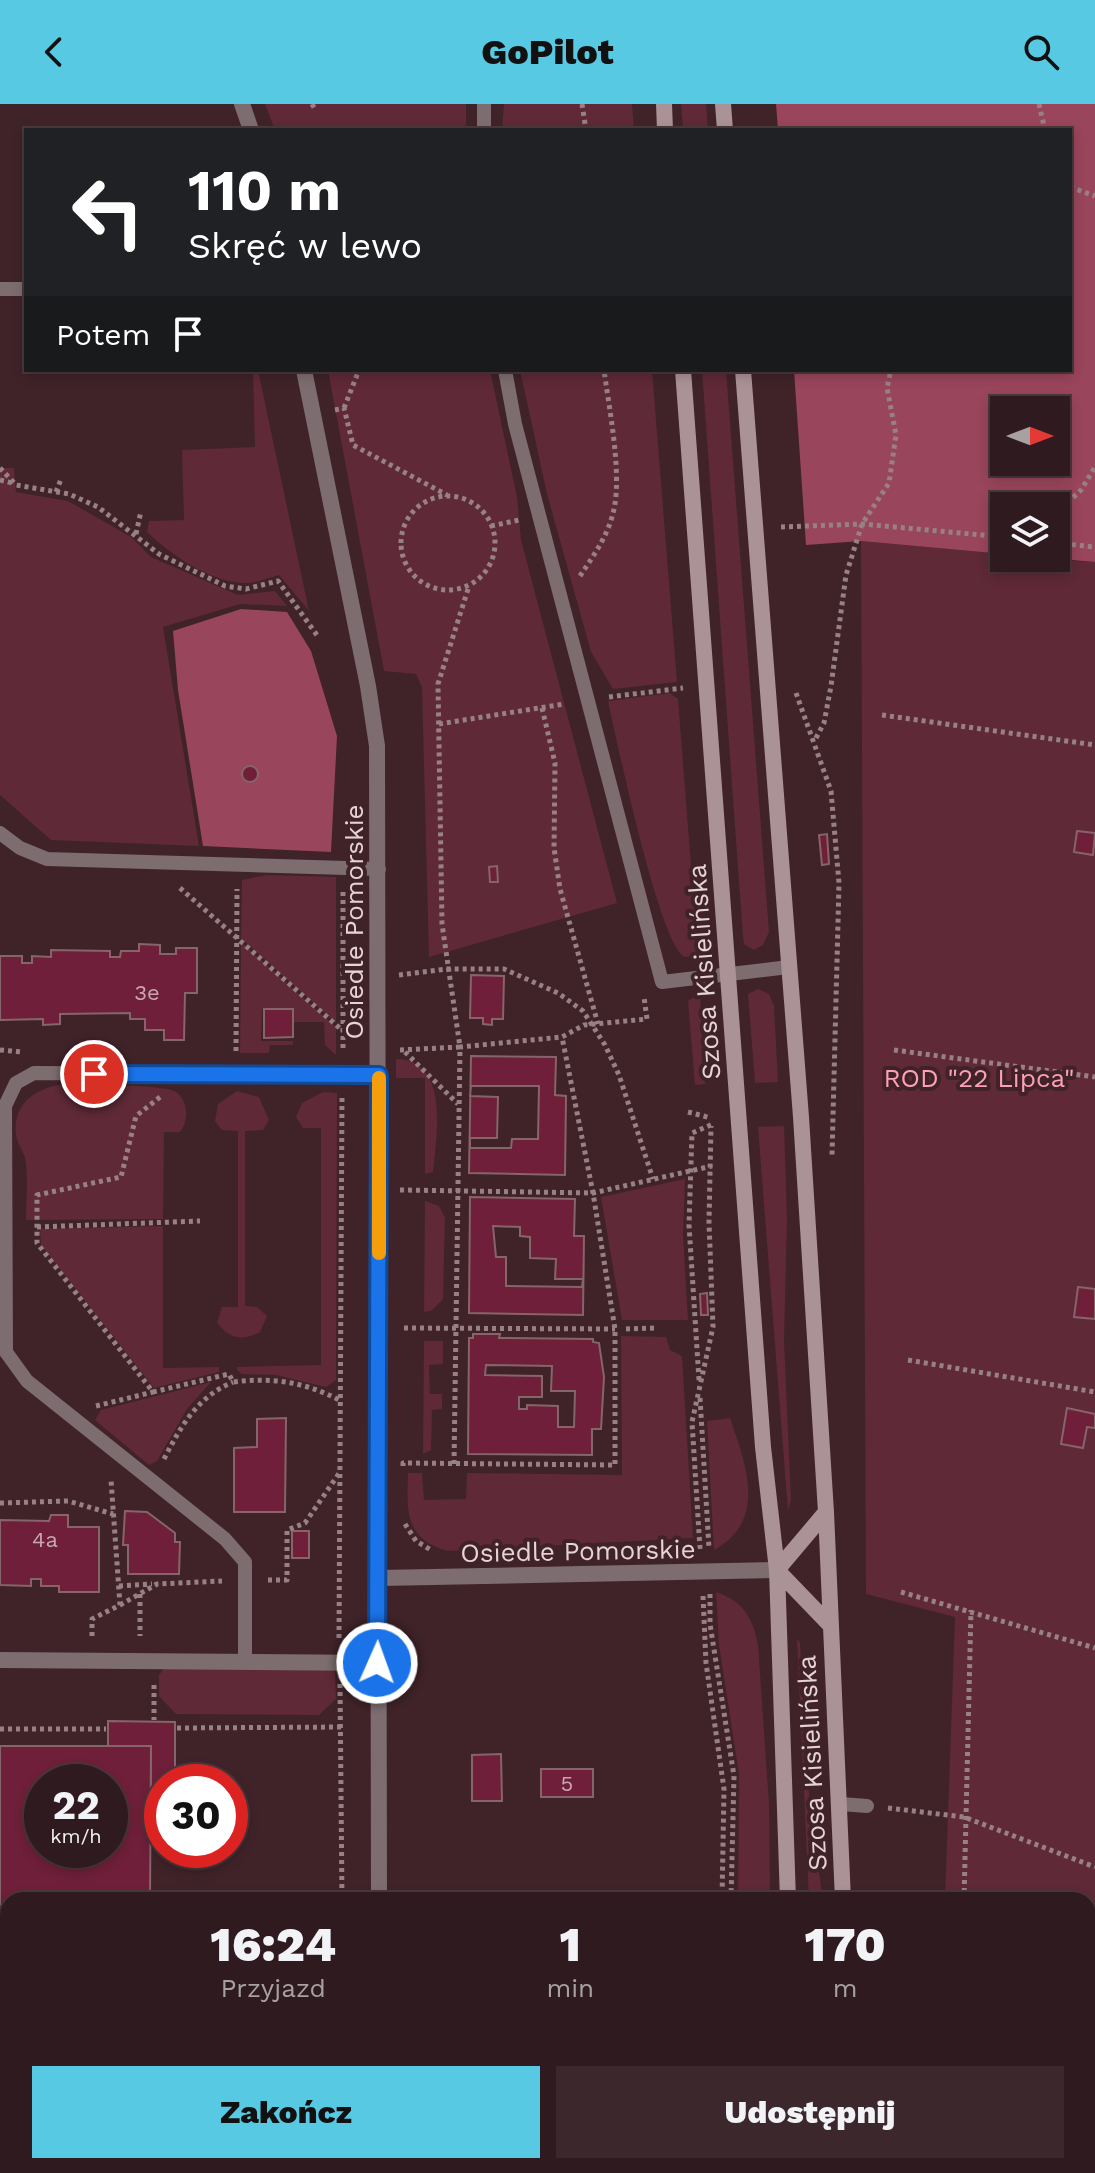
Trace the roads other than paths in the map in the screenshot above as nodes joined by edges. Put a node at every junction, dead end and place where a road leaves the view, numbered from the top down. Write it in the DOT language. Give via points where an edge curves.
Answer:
graph roads {
  1 [pos="242,104"];
  2 [pos="484,104"];
  3 [pos="664,104"];
  4 [pos="723,104"];
  5 [pos="250,128"];
  6 [pos="484,128"];
  7 [pos="665,128"];
  8 [pos="725,128"];
  9 [pos="0,289"];
  10 [pos="24,289"];
  11 [pos="304,372"];
  12 [pos="505,372"];
  13 [pos="683,372"];
  14 [pos="743,372"];
  15 [pos="0,833"];
  16 [pos="379,869"];
  17 [pos="789,967"];
  18 [pos="728,973"];
  19 [pos="379,1075"];
  20 [pos="826,1512"];
  21 [pos="777,1570"];
  22 [pos="380,1578"];
  23 [pos="829,1624"];
  24 [pos="0,1660"];
  25 [pos="245,1662"];
  26 [pos="377,1663"];
  27 [pos="841,1804"];
  28 [pos="867,1806"];
  29 [pos="379,1892"];
  30 [pos="788,1892"];
  31 [pos="843,1892"];
  1 -- 5 [label="street"];
  2 -- 6 [label="lane"];
  3 -- 7 [label="street"];
  4 -- 8 [label="street"];
  9 -- 10 [label="lane"];
  11 -- 16 [label="street, Osiedle Pomorskie" via="372,708"];
  12 -- 18 [label="lane" via="662,982"];
  13 -- 18 [label="street, Szosa Kisielińska"];
  14 -- 17 [label="street, Szosa Kisielińska"];
  15 -- 16 [label="lane" via="47,859"];
  16 -- 19 [label="street, Osiedle Pomorskie"];
  17 -- 18 [label="lane"];
  17 -- 20 [label="street, Szosa Kisielińska"];
  18 -- 21 [label="street, Szosa Kisielińska"];
  19 -- 22 [label="street, Osiedle Pomorskie"];
  19 -- 25 [label="lane" via="34,1073 16,1083 5,1106 6,1352 27,1381 225,1539 245,1562"];
  20 -- 21 [label="street"];
  20 -- 23 [label="street, Szosa Kisielińska"];
  21 -- 22 [label="street, Osiedle Pomorskie"];
  21 -- 23 [label="street, Szosa Kisielińska"];
  21 -- 30 [label="street"];
  22 -- 26 [label="street, Osiedle Pomorskie"];
  23 -- 27 [label="street, Szosa Kisielińska"];
  24 -- 25 [label="street"];
  25 -- 26 [label="street"];
  26 -- 29 [label="street, Osiedle Pomorskie"];
  27 -- 28 [label="lane"];
  27 -- 31 [label="street, Szosa Kisielińska"];
}
